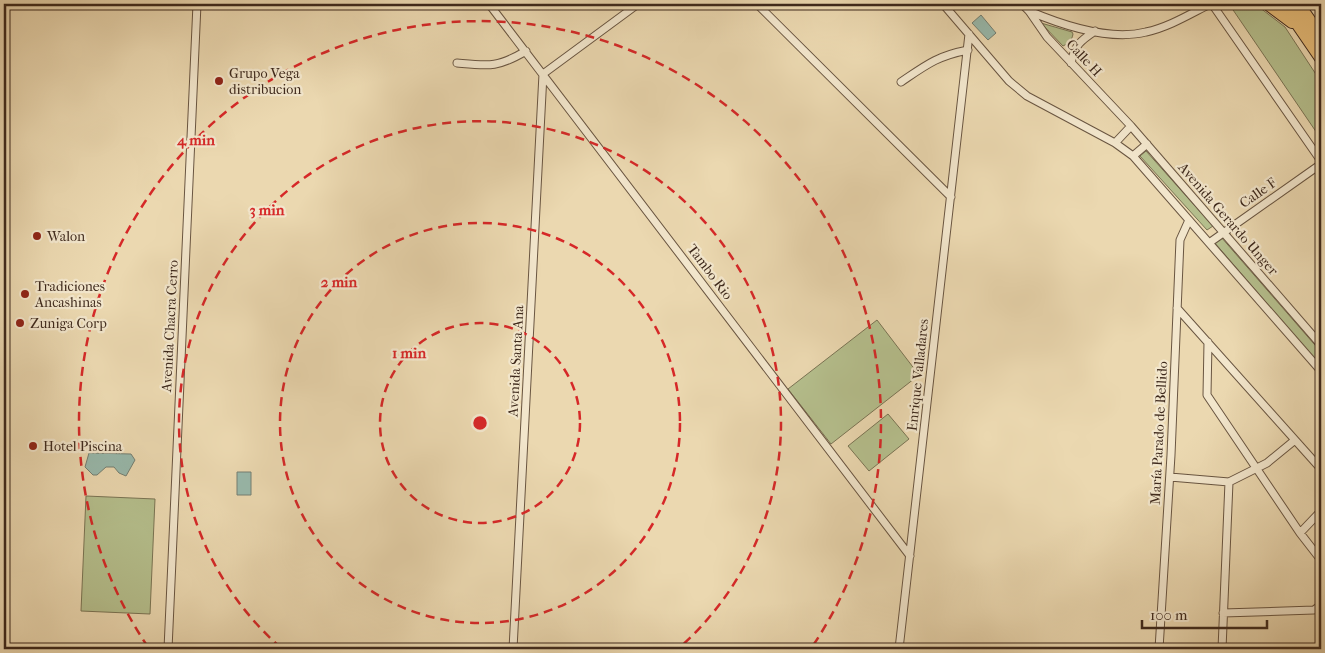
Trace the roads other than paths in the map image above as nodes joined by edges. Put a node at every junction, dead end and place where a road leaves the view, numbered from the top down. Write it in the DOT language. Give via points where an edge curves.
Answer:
graph roads {
  1 [pos="197,4"];
  2 [pos="489,4"];
  3 [pos="638,4"];
  4 [pos="757,4"];
  5 [pos="944,4"];
  6 [pos="1022,4"];
  7 [pos="1211,4"];
  8 [pos="1268,4"];
  9 [pos="1284,4"];
  10 [pos="1298,4"];
  11 [pos="1305,4"];
  12 [pos="1029,11"];
  13 [pos="1307,26"];
  14 [pos="1095,31"];
  15 [pos="969,34"];
  16 [pos="1321,37"];
  17 [pos="968,50"];
  18 [pos="526,51"];
  19 [pos="1321,58"];
  20 [pos="457,63"];
  21 [pos="1071,63"];
  22 [pos="543,74"];
  23 [pos="901,82"];
  24 [pos="1131,126"];
  25 [pos="1115,143"];
  26 [pos="1147,144"];
  27 [pos="1133,156"];
  28 [pos="1321,162"];
  29 [pos="951,197"];
  30 [pos="1189,220"];
  31 [pos="1223,233"];
  32 [pos="1209,243"];
  33 [pos="1177,308"];
  34 [pos="1208,342"];
  35 [pos="1321,345"];
  36 [pos="1321,371"];
  37 [pos="1295,440"];
  38 [pos="1256,469"];
  39 [pos="1321,469"];
  40 [pos="1170,477"];
  41 [pos="1229,482"];
  42 [pos="1321,511"];
  43 [pos="1300,533"];
  44 [pos="910,556"];
  45 [pos="1321,560"];
  46 [pos="1321,605"];
  47 [pos="1223,613"];
  48 [pos="168,649"];
  49 [pos="513,649"];
  50 [pos="899,649"];
  51 [pos="1159,649"];
  52 [pos="1222,649"];
  1 -- 48 [label="street, Avenida Chacra Cerro"];
  2 -- 18 [label="street, Tambo Rio"];
  3 -- 22 [label="street"];
  4 -- 29 [label="street"];
  5 -- 15 [label="street"];
  6 -- 12 [label="street, Calle H"];
  7 -- 14 [label="street" via="1145,33"];
  7 -- 28 [label="street"];
  8 -- 13 [label="highway"];
  9 -- 13 [label="highway"];
  10 -- 13 [label="highway"];
  11 -- 13 [label="highway"];
  12 -- 14 [label="street" via="1050,20"];
  12 -- 21 [label="street, Calle H"];
  13 -- 16 [label="highway"];
  13 -- 19 [label="highway"];
  14 -- 21 [label="street" via="1082,40"];
  15 -- 17 [label="street, Enrique Valladares"];
  15 -- 25 [label="street" via="1009,81 1027,96"];
  17 -- 23 [label="street" via="935,59"];
  17 -- 29 [label="street, Enrique Valladares"];
  18 -- 20 [label="street" via="490,66"];
  18 -- 22 [label="street, Tambo Rio"];
  21 -- 24 [label="street, Calle H"];
  22 -- 44 [label="street, Tambo Rio"];
  22 -- 49 [label="street, Avenida Santa Ana"];
  24 -- 25 [label="street"];
  24 -- 26 [label="street, Avenida Gerardo Unger"];
  25 -- 27 [label="street"];
  26 -- 27 [label="street"];
  26 -- 31 [label="street, Avenida Gerardo Unger"];
  27 -- 30 [label="street"];
  28 -- 31 [label="street, Calle F"];
  29 -- 44 [label="street, Enrique Valladares"];
  30 -- 32 [label="street"];
  30 -- 33 [label="street, María Parado de Bellido" via="1180,240"];
  31 -- 32 [label="street, Calle F"];
  31 -- 35 [label="street, Avenida Gerardo Unger"];
  32 -- 36 [label="street"];
  33 -- 34 [label="street"];
  33 -- 40 [label="street, María Parado de Bellido"];
  34 -- 37 [label="street"];
  34 -- 38 [label="street" via="1207,395"];
  37 -- 38 [label="street"];
  37 -- 39 [label="street"];
  38 -- 41 [label="street"];
  38 -- 43 [label="street"];
  40 -- 41 [label="street"];
  40 -- 51 [label="street, María Parado de Bellido"];
  41 -- 47 [label="street"];
  42 -- 43 [label="street"];
  43 -- 45 [label="street"];
  44 -- 50 [label="street, Enrique Valladares"];
  46 -- 47 [label="street" via="1314,610"];
  47 -- 52 [label="street"];
}
